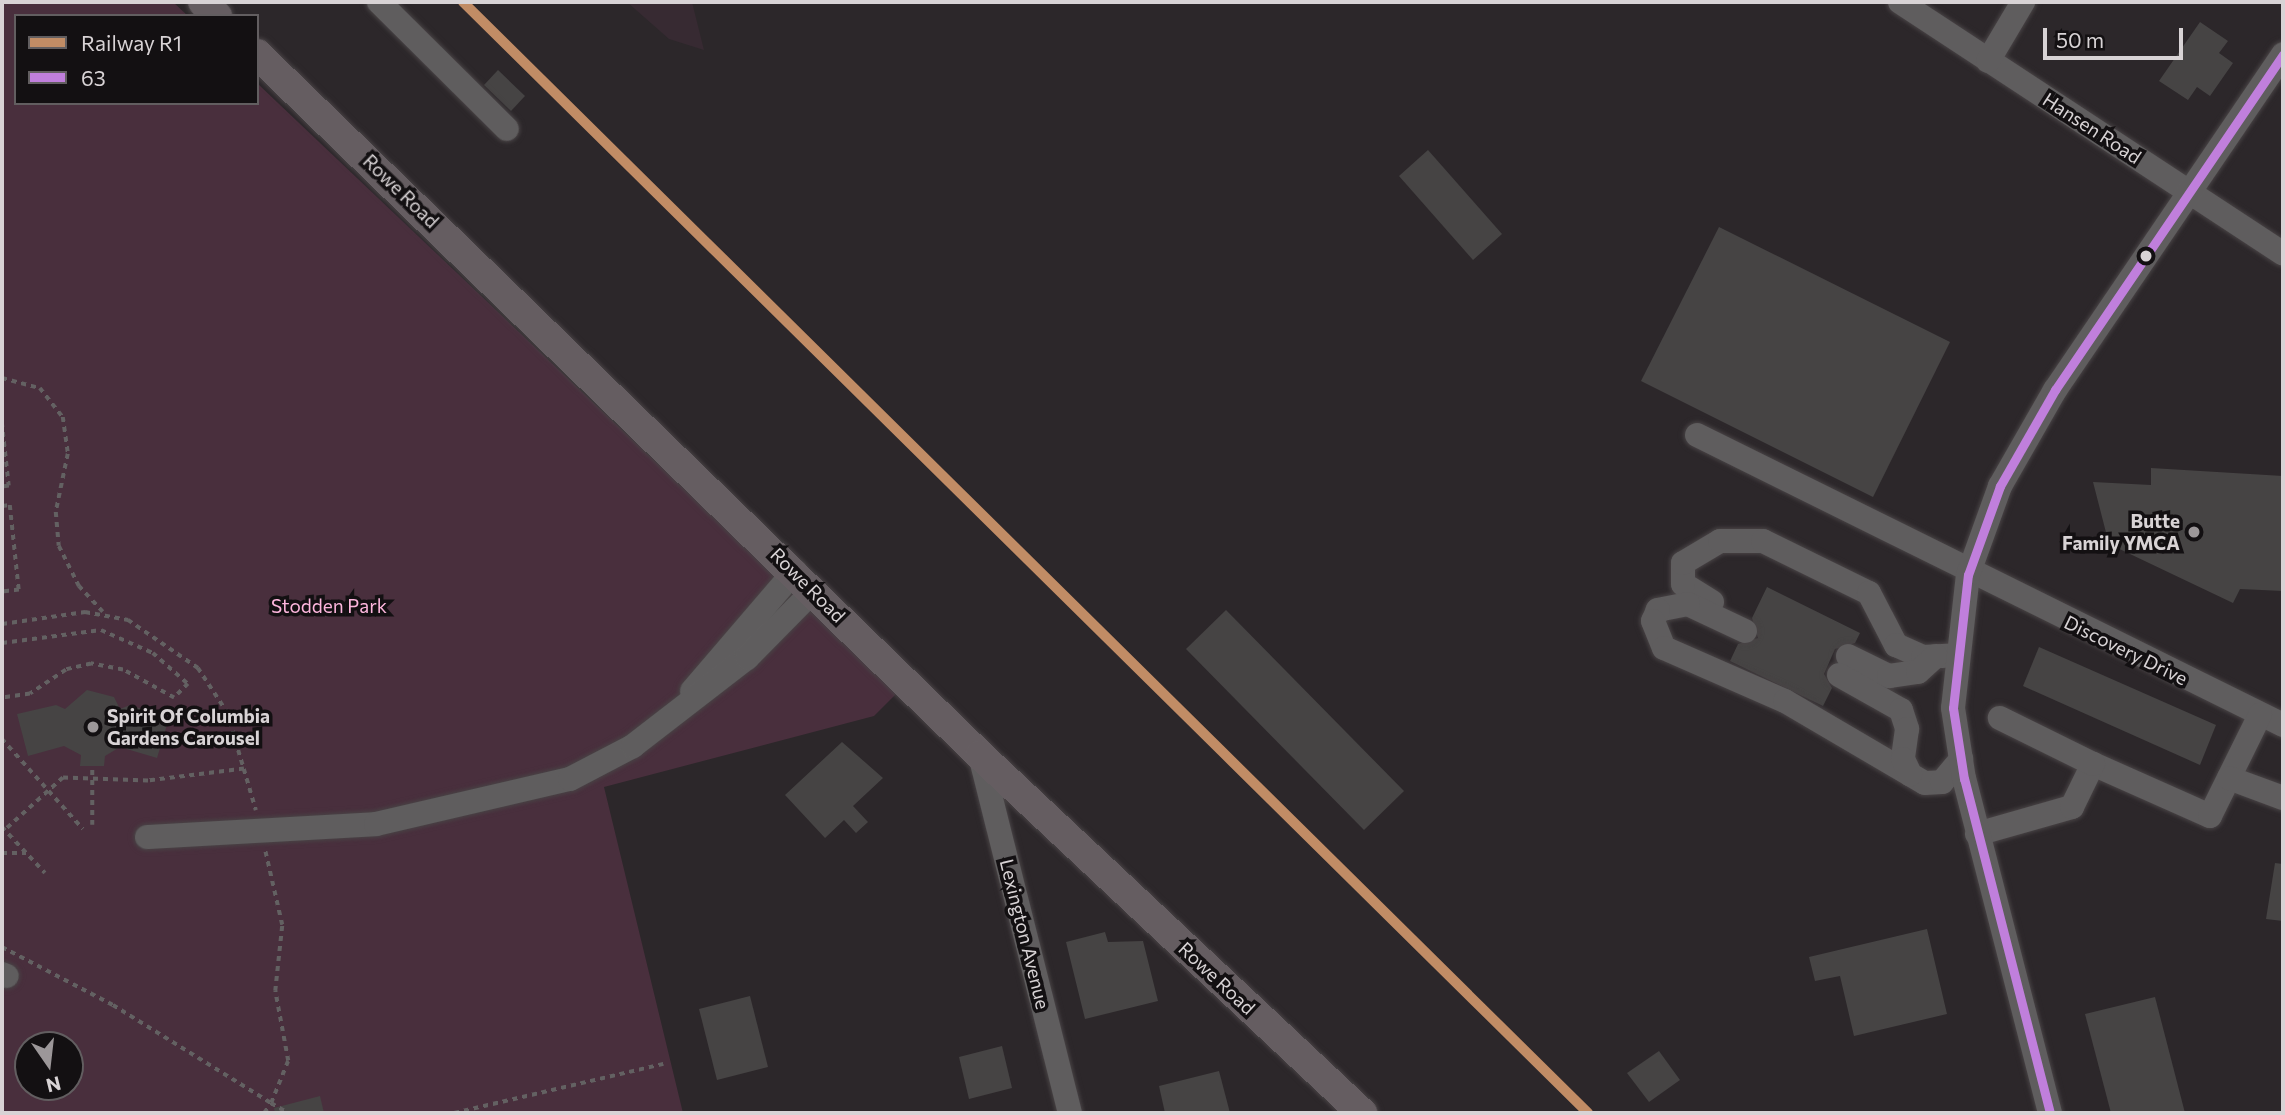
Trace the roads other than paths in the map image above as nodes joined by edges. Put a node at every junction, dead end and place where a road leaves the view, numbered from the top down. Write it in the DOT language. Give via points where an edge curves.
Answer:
graph roads {
  1 [pos="379,2"];
  2 [pos="1900,2"];
  3 [pos="2023,2"];
  4 [pos="2283,54"];
  5 [pos="259,56"];
  6 [pos="1988,61"];
  7 [pos="507,129"];
  8 [pos="2188,190"];
  9 [pos="2283,254"];
  10 [pos="1697,435"];
  11 [pos="1968,575"];
  12 [pos="804,580"];
  13 [pos="1685,595"];
  14 [pos="1747,625"];
  15 [pos="1937,661"];
  16 [pos="2260,715"];
  17 [pos="2000,718"];
  18 [pos="2283,725"];
  19 [pos="980,755"];
  20 [pos="1961,759"];
  21 [pos="2093,764"];
  22 [pos="1910,774"];
  23 [pos="2229,778"];
  24 [pos="2283,798"];
  25 [pos="1978,834"];
  26 [pos="147,837"];
  27 [pos="1070,1113"];
  28 [pos="1362,1113"];
  29 [pos="2050,1113"];
  1 -- 7 [label="street"];
  2 -- 6 [label="street, Hansen Road"];
  3 -- 6 [label="street"];
  4 -- 8 [label="street"];
  5 -- 12 [label="main road, Rowe Road"];
  6 -- 8 [label="street, Hansen Road"];
  8 -- 9 [label="street, Hansen Road"];
  8 -- 11 [label="street" via="2055,390 2000,486"];
  10 -- 11 [label="street, Discovery Drive"];
  11 -- 15 [label="street"];
  11 -- 16 [label="street, Discovery Drive"];
  12 -- 19 [label="main road, Rowe Road"];
  12 -- 26 [label="street" via="733,636 682,706 602,764 459,808 306,832"];
  13 -- 14 [label="street"];
  13 -- 15 [label="street" via="1679,576 1683,563 1720,541 1763,541 1869,593 1896,645"];
  13 -- 22 [label="street" via="1662,598 1653,621 1664,648 1785,701"];
  15 -- 20 [label="street" via="1953,708"];
  15 -- 22 [label="street" via="1903,685 1885,686 1841,671 1892,717"];
  16 -- 18 [label="street, Discovery Drive"];
  16 -- 23 [label="street"];
  17 -- 21 [label="street"];
  19 -- 27 [label="street, Lexington Avenue"];
  19 -- 28 [label="main road, Rowe Road"];
  20 -- 22 [label="street" via="1941,782 1925,783"];
  20 -- 25 [label="street"];
  21 -- 23 [label="street" via="2210,816"];
  21 -- 25 [label="street" via="2073,807"];
  23 -- 24 [label="street"];
  25 -- 29 [label="street"];
}
